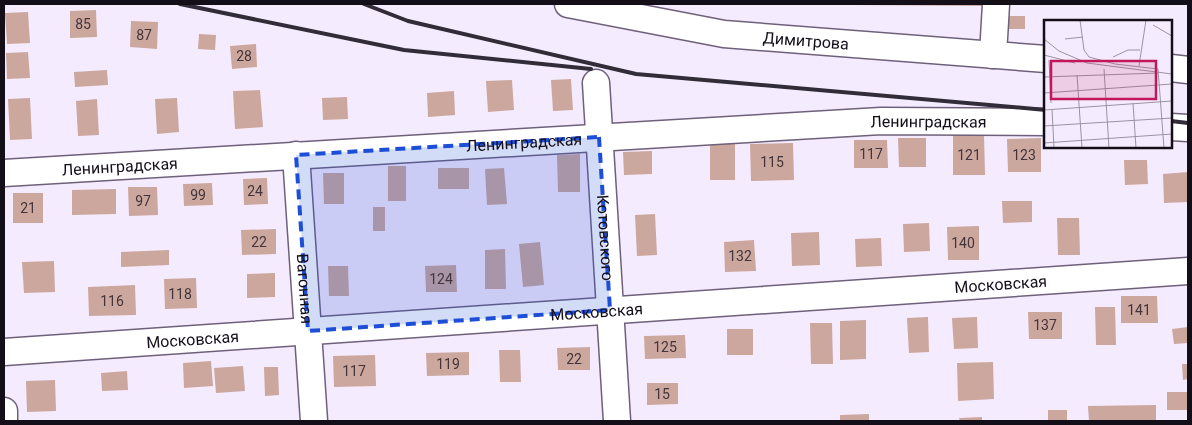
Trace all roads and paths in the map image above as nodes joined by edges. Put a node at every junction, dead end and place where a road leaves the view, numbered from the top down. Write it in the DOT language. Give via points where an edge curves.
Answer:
graph roads {
  1 [pos="568,4"];
  2 [pos="996,4"];
  3 [pos="993,54"];
  4 [pos="1044,59"];
  5 [pos="1172,68"];
  6 [pos="1188,70"];
  7 [pos="596,83"];
  8 [pos="1044,122"];
  9 [pos="1172,128"];
  10 [pos="1188,128"];
  11 [pos="599,137"];
  12 [pos="296,155"];
  13 [pos="4,173"];
  14 [pos="1188,271"];
  15 [pos="610,310"];
  16 [pos="308,331"];
  17 [pos="4,352"];
  18 [pos="4,411"];
  19 [pos="4,421"];
  20 [pos="314,421"];
  21 [pos="618,421"];
  1 -- 3 [label="street, Димитрова" via="724,34"];
  2 -- 3 [label="street"];
  3 -- 4 [label="street, Димитрова"];
  5 -- 6 [label="street"];
  7 -- 11 [label="street, Котовского"];
  8 -- 11 [label="street, Ленинградская" via="880,121"];
  9 -- 10 [label="street"];
  11 -- 12 [label="street, Ленинградская"];
  11 -- 15 [label="street, Котовского"];
  12 -- 13 [label="street, Ленинградская"];
  12 -- 16 [label="street, Вагонная"];
  14 -- 15 [label="street, Московская"];
  15 -- 16 [label="street, Московская"];
  15 -- 21 [label="street, Котовского"];
  16 -- 17 [label="street, Московская"];
  16 -- 20 [label="street, Вагонная"];
  18 -- 19 [label="street"];
}
